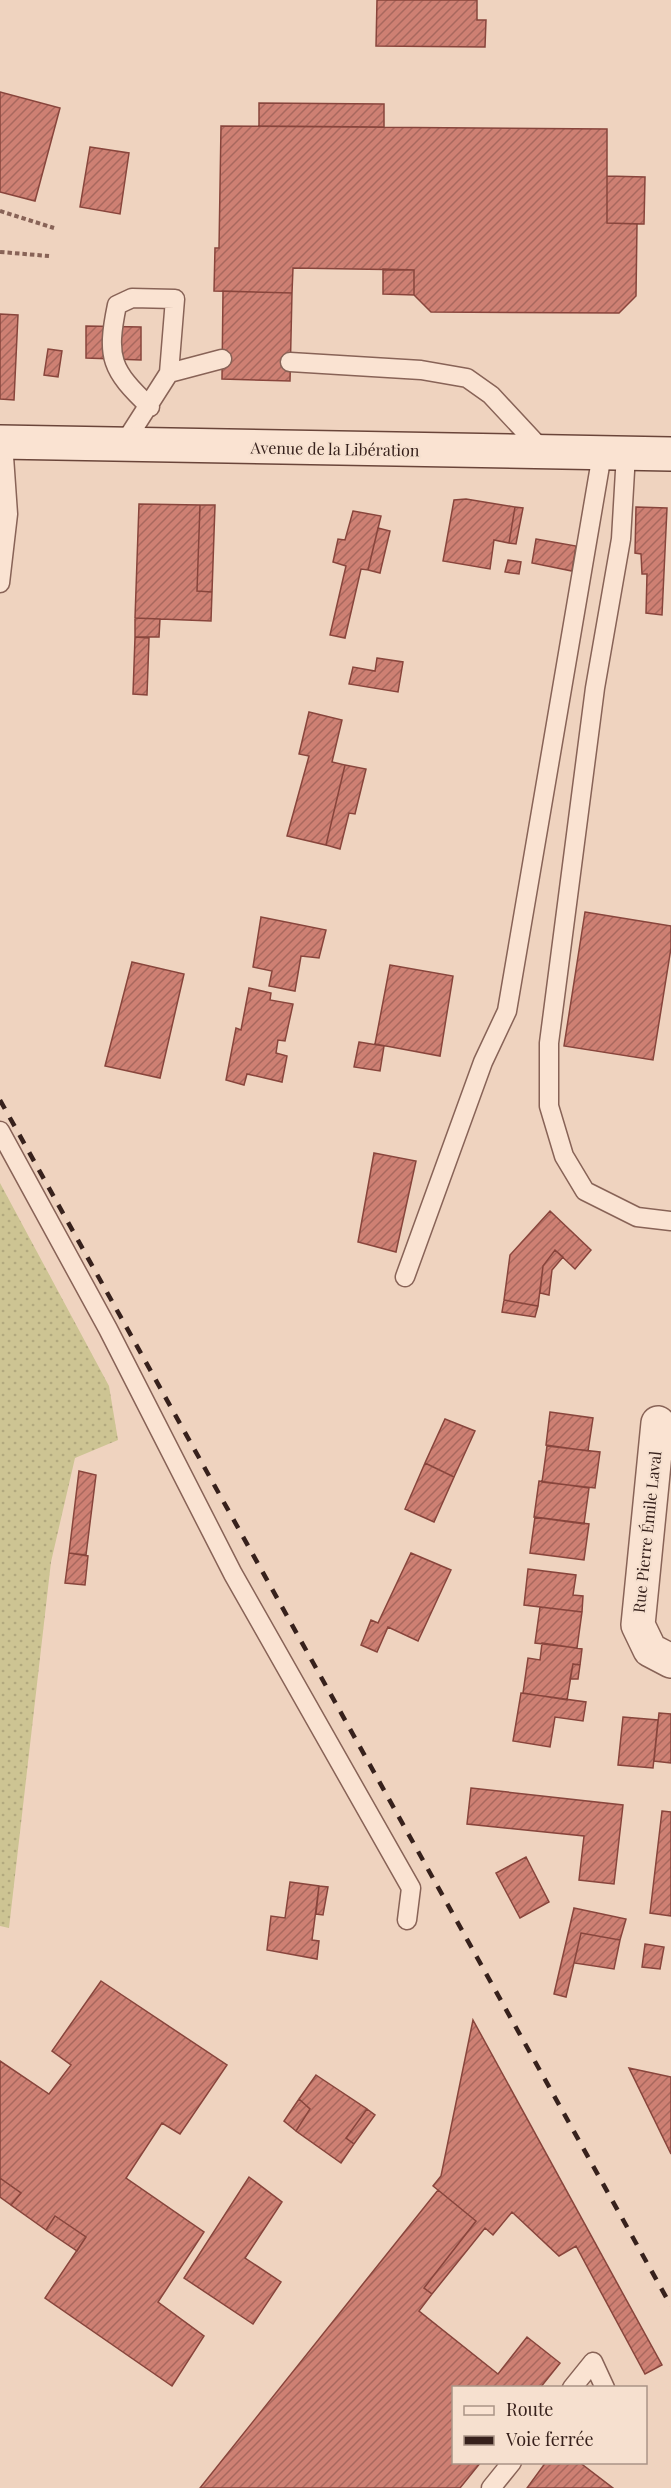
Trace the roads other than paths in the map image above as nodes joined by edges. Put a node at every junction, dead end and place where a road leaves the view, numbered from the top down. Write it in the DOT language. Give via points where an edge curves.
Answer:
graph roads {
  1 [pos="222,359"];
  2 [pos="291,362"];
  3 [pos="170,373"];
  4 [pos="150,407"];
  5 [pos="2,442"];
  6 [pos="123,445"];
  7 [pos="545,453"];
  8 [pos="614,454"];
  9 [pos="671,454"];
  10 [pos="0,583"];
  11 [pos="0,1131"];
  12 [pos="671,1221"];
  13 [pos="405,1277"];
  14 [pos="658,1423"];
  15 [pos="671,1661"];
  16 [pos="407,1920"];
  17 [pos="574,2386"];
  18 [pos="604,2386"];
  19 [pos="511,2464"];
  20 [pos="491,2488"];
  1 -- 3 [label="lane"];
  2 -- 7 [label="lane" via="421,370 467,378 491,395"];
  3 -- 4 [label="lane"];
  3 -- 4 [label="lane" via="175,299 132,298 117,305 112,359 123,381"];
  4 -- 6 [label="lane"];
  5 -- 6 [label="main road, Avenue de la Libération"];
  5 -- 10 [label="lane" via="8,514"];
  6 -- 7 [label="main road, Avenue de la Libération"];
  7 -- 8 [label="main road, Avenue de la Libération"];
  8 -- 9 [label="main road, Avenue de la Libération"];
  8 -- 12 [label="lane" via="621,539 595,688 549,1043 549,1106 564,1156 585,1191 637,1217"];
  8 -- 13 [label="lane" via="507,1011 483,1062"];
  11 -- 16 [label="lane" via="108,1329 233,1574 411,1888"];
  14 -- 15 [label="main road, Rue Pierre Émile Laval" via="638,1624 650,1650"];
  17 -- 18 [label="lane" via="593,2362"];
  19 -- 20 [label="lane"];
}
